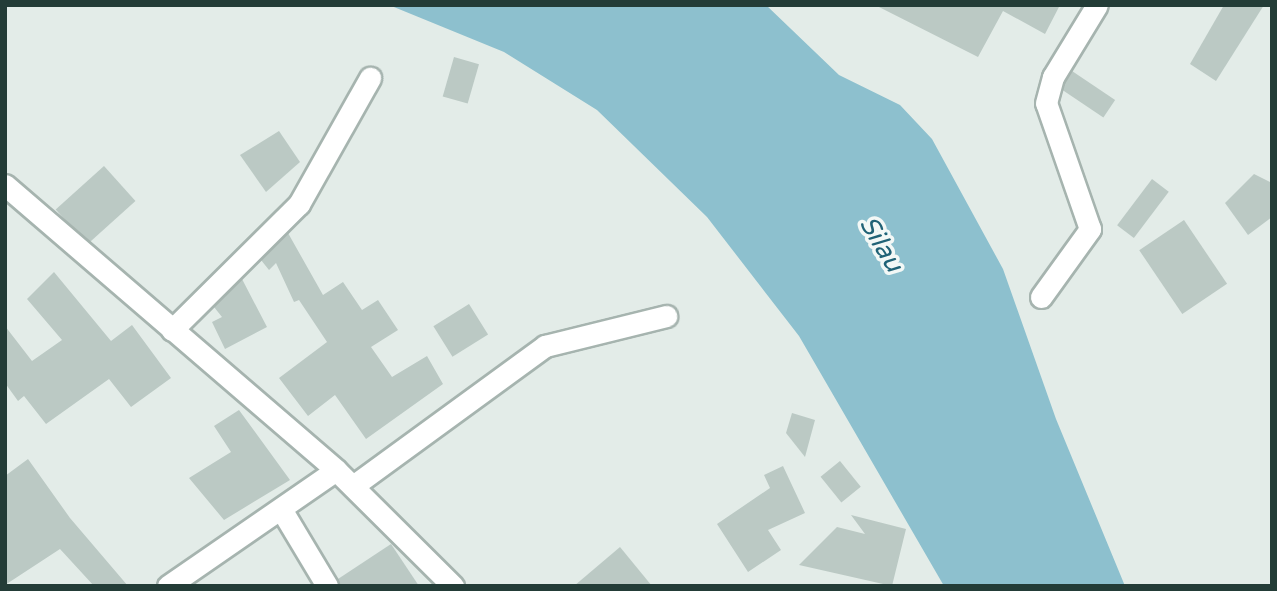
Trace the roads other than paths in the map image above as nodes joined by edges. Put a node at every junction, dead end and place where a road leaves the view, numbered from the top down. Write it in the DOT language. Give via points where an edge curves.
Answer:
graph roads {
  1 [pos="1097,5"];
  2 [pos="370,78"];
  3 [pos="5,185"];
  4 [pos="1041,297"];
  5 [pos="666,316"];
  6 [pos="172,330"];
  7 [pos="336,470"];
  8 [pos="353,486"];
  9 [pos="281,509"];
  10 [pos="168,586"];
  11 [pos="327,586"];
  12 [pos="453,586"];
  1 -- 4 [label="street" via="1053,77 1046,103 1090,229"];
  2 -- 6 [label="street" via="299,204"];
  3 -- 6 [label="street"];
  5 -- 8 [label="street" via="545,346"];
  6 -- 7 [label="street"];
  7 -- 8 [label="street"];
  7 -- 9 [label="street"];
  8 -- 12 [label="street"];
  9 -- 10 [label="street"];
  9 -- 11 [label="street"];
}
